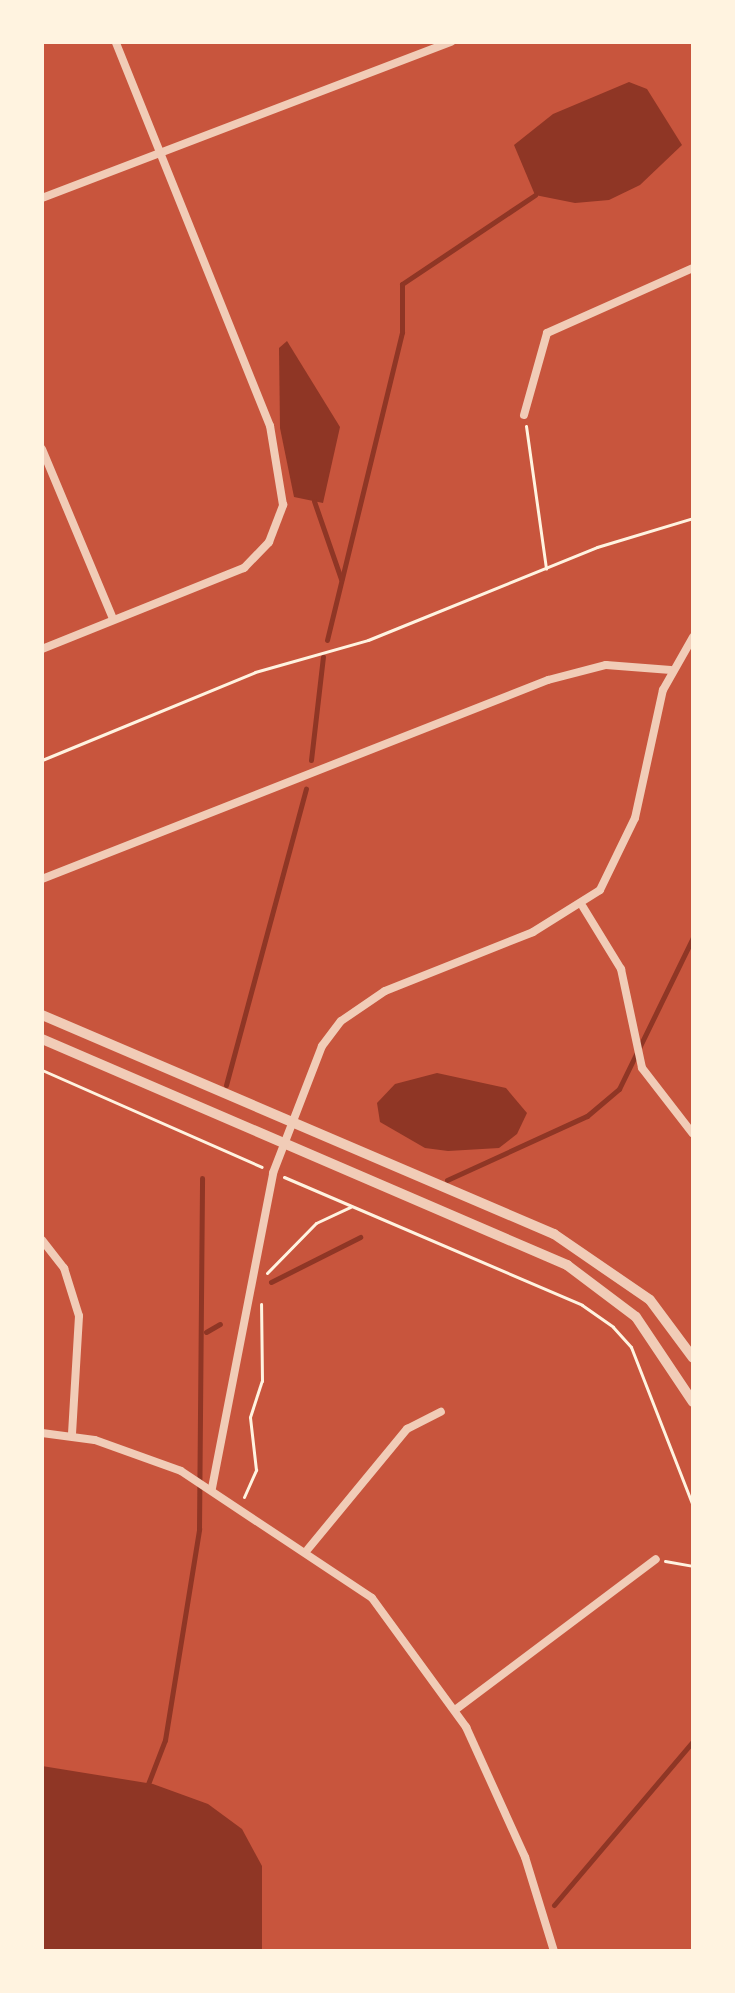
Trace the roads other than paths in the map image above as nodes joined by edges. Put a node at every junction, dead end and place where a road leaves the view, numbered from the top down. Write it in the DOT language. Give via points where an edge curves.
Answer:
graph roads {
  1 [pos="116,42"];
  2 [pos="451,42"];
  3 [pos="161,151"];
  4 [pos="42,198"];
  5 [pos="693,268"];
  6 [pos="524,415"];
  7 [pos="42,449"];
  8 [pos="113,619"];
  9 [pos="693,637"];
  10 [pos="42,649"];
  11 [pos="671,670"];
  12 [pos="42,879"];
  13 [pos="583,907"];
  14 [pos="42,1015"];
  15 [pos="42,1039"];
  16 [pos="294,1124"];
  17 [pos="693,1134"];
  18 [pos="286,1144"];
  19 [pos="42,1240"];
  20 [pos="693,1358"];
  21 [pos="693,1402"];
  22 [pos="441,1412"];
  23 [pos="42,1433"];
  24 [pos="72,1434"];
  25 [pos="212,1488"];
  26 [pos="308,1549"];
  27 [pos="656,1559"];
  28 [pos="455,1710"];
  29 [pos="554,1951"];
  1 -- 3 [label="street"];
  2 -- 3 [label="street"];
  3 -- 4 [label="street"];
  3 -- 8 [label="street" via="270,426 283,505 269,542 244,568"];
  5 -- 6 [label="street" via="547,333"];
  7 -- 8 [label="street"];
  8 -- 10 [label="street"];
  9 -- 11 [label="street"];
  11 -- 12 [label="street" via="606,665 548,680"];
  11 -- 13 [label="street" via="620,860"];
  13 -- 16 [label="street" via="358,1006 322,1046"];
  13 -- 17 [label="street" via="621,969 642,1068"];
  14 -- 16 [label="street"];
  15 -- 18 [label="street"];
  16 -- 18 [label="street"];
  16 -- 20 [label="street" via="578,1247 650,1300"];
  18 -- 21 [label="street" via="567,1265 636,1317"];
  18 -- 25 [label="street" via="273,1173"];
  19 -- 24 [label="street" via="64,1268 79,1316"];
  22 -- 26 [label="street" via="407,1429"];
  23 -- 24 [label="street"];
  24 -- 25 [label="street" via="138,1453"];
  25 -- 26 [label="street"];
  26 -- 28 [label="street" via="372,1598"];
  27 -- 28 [label="street"];
  28 -- 29 [label="street" via="525,1857"];
}
